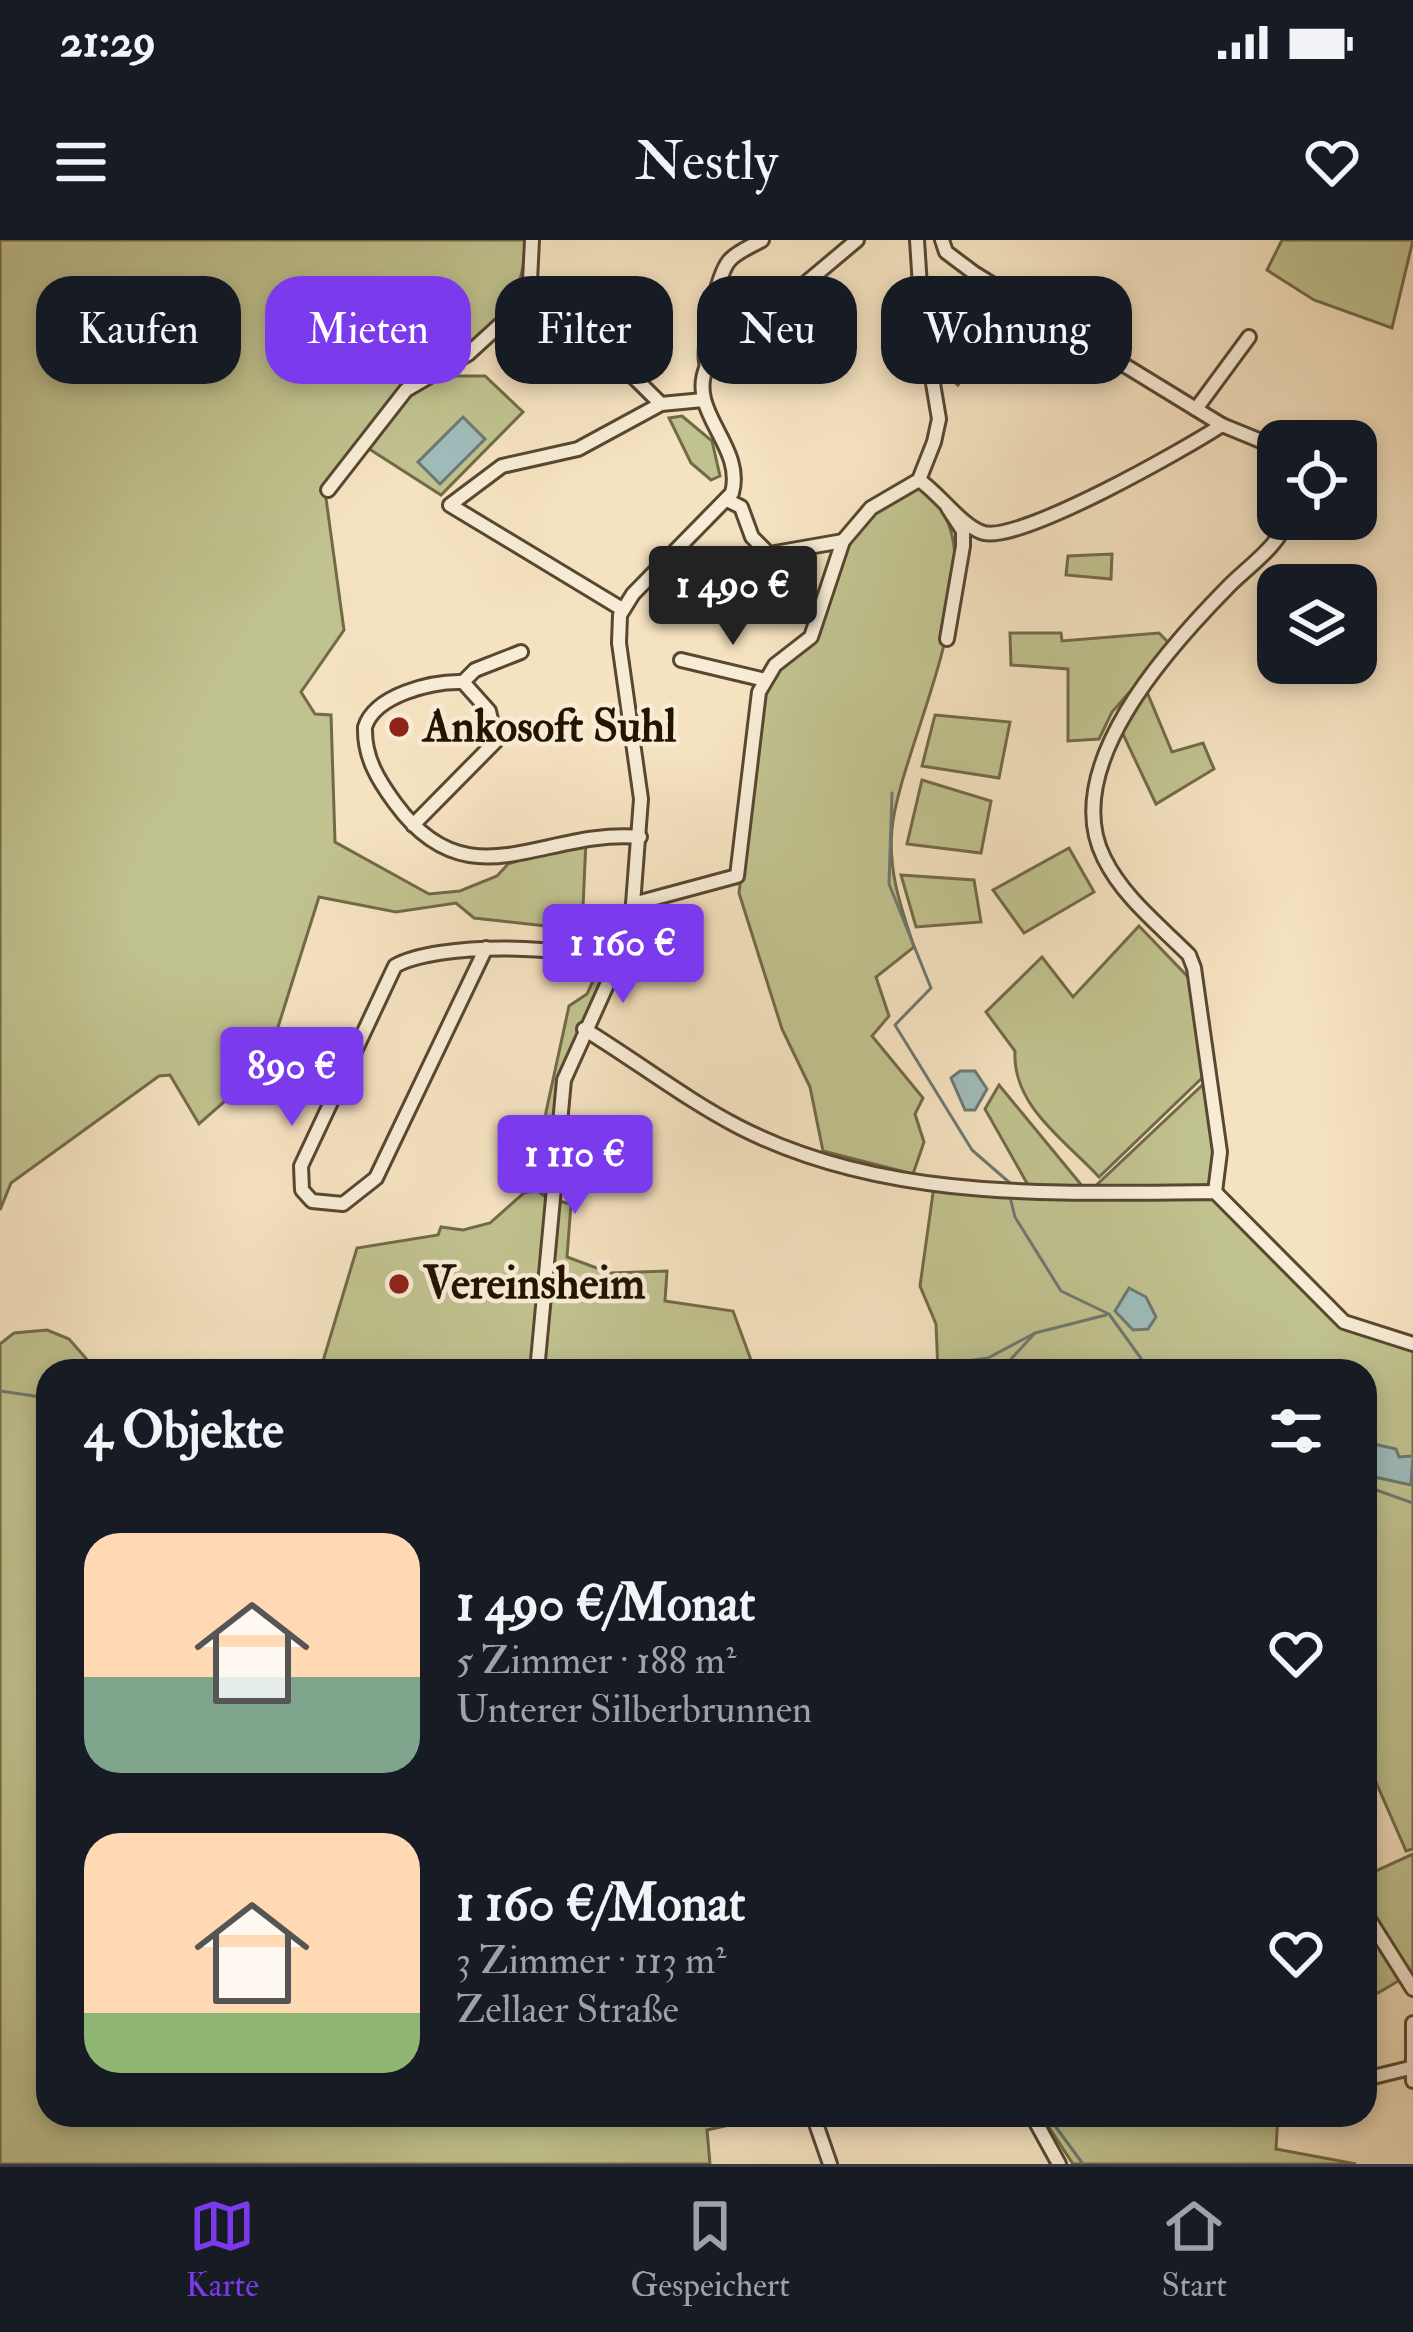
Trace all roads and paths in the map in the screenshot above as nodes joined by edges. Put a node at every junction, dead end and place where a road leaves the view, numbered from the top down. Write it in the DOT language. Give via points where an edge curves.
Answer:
graph roads {
  1 [pos="532,240"];
  2 [pos="762,240"];
  3 [pos="856,240"];
  4 [pos="917,240"];
  5 [pos="942,240"];
  6 [pos="530,276"];
  7 [pos="722,276"];
  8 [pos="813,276"];
  9 [pos="495,330"];
  10 [pos="1249,337"];
  11 [pos="641,384"];
  12 [pos="705,384"];
  13 [pos="703,400"];
  14 [pos="661,404"];
  15 [pos="1196,409"];
  16 [pos="1222,425"];
  17 [pos="1257,439"];
  18 [pos="919,480"];
  19 [pos="328,490"];
  20 [pos="937,492"];
  21 [pos="727,500"];
  22 [pos="1276,540"];
  23 [pos="843,541"];
  24 [pos="622,609"];
  25 [pos="947,640"];
  26 [pos="521,652"];
  27 [pos="681,660"];
  28 [pos="766,680"];
  29 [pos="463,682"];
  30 [pos="413,825"];
  31 [pos="640,837"];
  32 [pos="633,904"];
  33 [pos="486,948"];
  34 [pos="616,967"];
  35 [pos="584,1028"];
  36 [pos="1214,1192"];
  37 [pos="1413,1344"];
  38 [pos="538,1359"];
  39 [pos="1377,1932"];
  40 [pos="1413,1989"];
  41 [pos="1413,2023"];
  42 [pos="1412,2075"];
  43 [pos="1377,2078"];
  44 [pos="817,2127"];
  45 [pos="1039,2127"];
  46 [pos="830,2164"];
  47 [pos="1059,2164"];
  1 -- 6 [label="street"];
  2 -- 7 [label="street" via="730,258"];
  3 -- 8 [label="street"];
  4 -- 18 [label="street" via="939,419"];
  5 -- 15 [label="street" via="974,272"];
  9 -- 19 [label="street" via="406,390"];
  10 -- 15 [label="street"];
  11 -- 14 [label="street"];
  12 -- 13 [label="street"];
  13 -- 14 [label="street"];
  13 -- 21 [label="street" via="733,458"];
  14 -- 24 [label="street" via="578,449 502,466 450,505"];
  15 -- 16 [label="street"];
  16 -- 17 [label="street"];
  16 -- 20 [label="street" via="1125,482 999,533 975,528"];
  18 -- 20 [label="street"];
  18 -- 23 [label="street" via="872,508"];
  20 -- 25 [label="street" via="963,531"];
  21 -- 23 [label="street" via="741,506 752,537 769,554"];
  21 -- 24 [label="street"];
  22 -- 36 [label="street" via="1131,703 1106,746 1091,808 1102,855 1123,890 1194,968 1220,1152"];
  23 -- 28 [label="street" via="811,637"];
  24 -- 31 [label="street"];
  26 -- 29 [label="street"];
  27 -- 28 [label="street"];
  28 -- 32 [label="street" via="749,744 737,876"];
  29 -- 30 [label="street" via="489,711 496,741"];
  29 -- 30 [label="street" via="418,689 367,721 374,772"];
  30 -- 31 [label="street" via="437,844 482,859 591,834"];
  31 -- 32 [label="street"];
  32 -- 34 [label="street"];
  33 -- 33 [label="street" via="457,947 395,966 301,1166 302,1190 312,1202 344,1204 376,1178"];
  33 -- 34 [label="street"];
  34 -- 35 [label="street"];
  35 -- 36 [label="street" via="740,1127 898,1178 1038,1194"];
  35 -- 38 [label="street" via="564,1080"];
  36 -- 37 [label="street" via="1344,1322"];
  39 -- 40 [label="street"];
  41 -- 42 [label="street"];
  42 -- 43 [label="street"];
  44 -- 46 [label="street"];
  45 -- 47 [label="street"];
}
